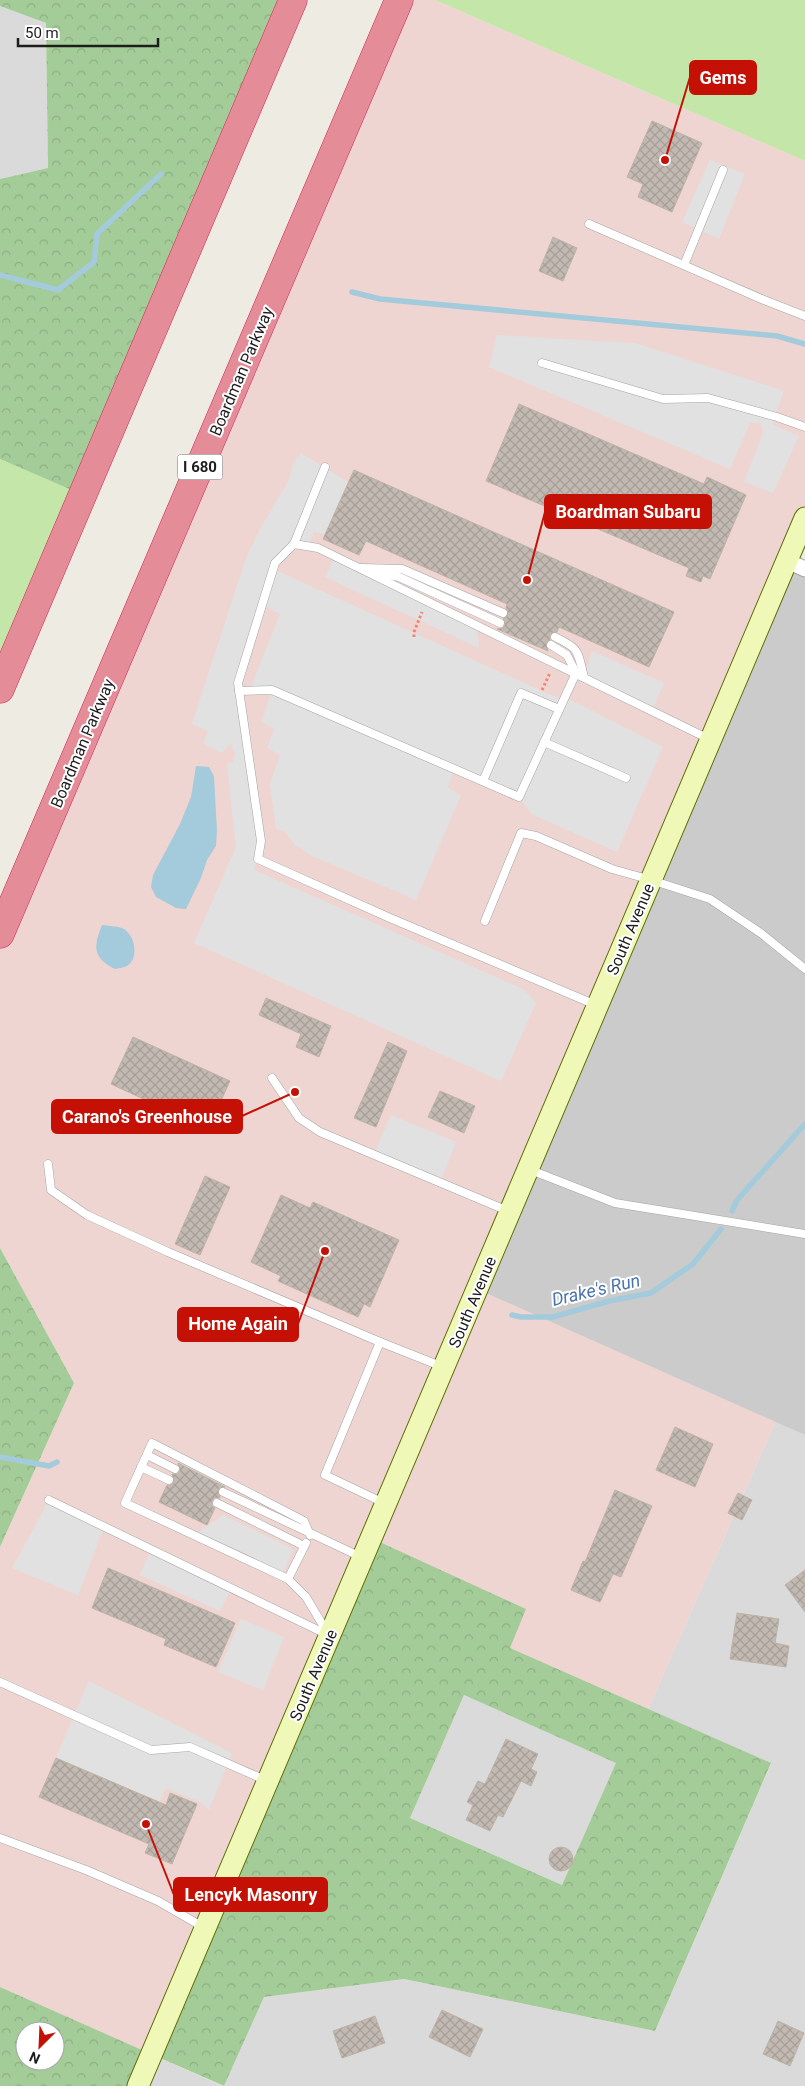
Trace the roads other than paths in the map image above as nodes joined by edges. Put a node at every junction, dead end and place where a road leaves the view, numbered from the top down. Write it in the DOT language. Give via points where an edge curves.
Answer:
graph roads {
  1 [pos="294,0"];
  2 [pos="399,0"];
  3 [pos="723,170"];
  4 [pos="589,224"];
  5 [pos="684,265"];
  6 [pos="805,316"];
  7 [pos="542,363"];
  8 [pos="805,427"];
  9 [pos="325,467"];
  10 [pos="805,518"];
  11 [pos="294,544"];
  12 [pos="796,565"];
  13 [pos="359,568"];
  14 [pos="504,614"];
  15 [pos="500,623"];
  16 [pos="555,636"];
  17 [pos="551,645"];
  18 [pos="576,673"];
  19 [pos="584,677"];
  20 [pos="0,689"];
  21 [pos="239,691"];
  22 [pos="559,709"];
  23 [pos="711,740"];
  24 [pos="544,742"];
  25 [pos="626,778"];
  26 [pos="483,781"];
  27 [pos="651,880"];
  28 [pos="485,920"];
  29 [pos="0,934"];
  30 [pos="805,969"];
  31 [pos="597,1006"];
  32 [pos="272,1078"];
  33 [pos="48,1164"];
  34 [pos="528,1169"];
  35 [pos="510,1212"];
  36 [pos="805,1234"];
  37 [pos="380,1342"];
  38 [pos="444,1367"];
  39 [pos="147,1456"];
  40 [pos="141,1467"];
  41 [pos="175,1469"];
  42 [pos="170,1480"];
  43 [pos="223,1492"];
  44 [pos="49,1500"];
  45 [pos="217,1503"];
  46 [pos="386,1504"];
  47 [pos="310,1535"];
  48 [pos="304,1546"];
  49 [pos="363,1558"];
  50 [pos="288,1579"];
  51 [pos="330,1636"];
  52 [pos="0,1682"];
  53 [pos="267,1781"];
  54 [pos="0,1838"];
  55 [pos="205,1928"];
  56 [pos="138,2086"];
  1 -- 20 [label="highway"];
  2 -- 29 [label="highway, Boardman Parkway / I 680"];
  3 -- 5 [label="lane"];
  4 -- 5 [label="lane"];
  5 -- 6 [label="lane"];
  7 -- 8 [label="lane" via="663,398 708,398"];
  9 -- 11 [label="lane"];
  10 -- 12 [label="main road, South Avenue"];
  11 -- 13 [label="lane" via="318,548"];
  11 -- 21 [label="lane" via="275,563 238,683"];
  12 -- 23 [label="main road, South Avenue"];
  13 -- 14 [label="lane" via="402,569"];
  13 -- 15 [label="lane" via="399,577"];
  13 -- 18 [label="lane"];
  16 -- 19 [label="lane" via="574,646"];
  17 -- 18 [label="lane" via="567,655"];
  18 -- 19 [label="lane"];
  18 -- 22 [label="lane"];
  19 -- 23 [label="lane"];
  21 -- 26 [label="lane" via="272,690"];
  21 -- 31 [label="lane" via="261,840 258,859"];
  22 -- 24 [label="lane"];
  22 -- 26 [label="lane" via="521,693"];
  23 -- 27 [label="main road, South Avenue"];
  24 -- 25 [label="lane"];
  24 -- 26 [label="lane" via="519,797"];
  27 -- 28 [label="lane" via="612,869 536,836 521,833"];
  27 -- 30 [label="lane" via="710,899 762,934"];
  27 -- 31 [label="main road, South Avenue"];
  31 -- 34 [label="main road, South Avenue"];
  32 -- 35 [label="lane" via="298,1118 320,1132"];
  33 -- 37 [label="lane" via="51,1190 87,1216"];
  34 -- 35 [label="main road, South Avenue"];
  34 -- 36 [label="lane" via="615,1203"];
  35 -- 38 [label="main road, South Avenue"];
  37 -- 38 [label="lane"];
  37 -- 46 [label="lane" via="325,1476"];
  38 -- 46 [label="main road, South Avenue"];
  39 -- 40 [label="lane"];
  39 -- 41 [label="lane"];
  39 -- 47 [label="lane" via="152,1443 304,1521"];
  40 -- 42 [label="lane"];
  40 -- 50 [label="lane" via="125,1502"];
  43 -- 47 [label="lane"];
  44 -- 51 [label="lane"];
  45 -- 48 [label="lane"];
  46 -- 49 [label="main road, South Avenue"];
  47 -- 48 [label="lane"];
  47 -- 49 [label="lane"];
  48 -- 50 [label="lane"];
  49 -- 51 [label="main road, South Avenue"];
  50 -- 51 [label="lane" via="306,1597"];
  51 -- 53 [label="main road, South Avenue"];
  52 -- 53 [label="lane" via="151,1750 190,1747"];
  53 -- 55 [label="main road, South Avenue"];
  54 -- 55 [label="lane" via="86,1870 158,1902"];
  55 -- 56 [label="main road, South Avenue"];
}
